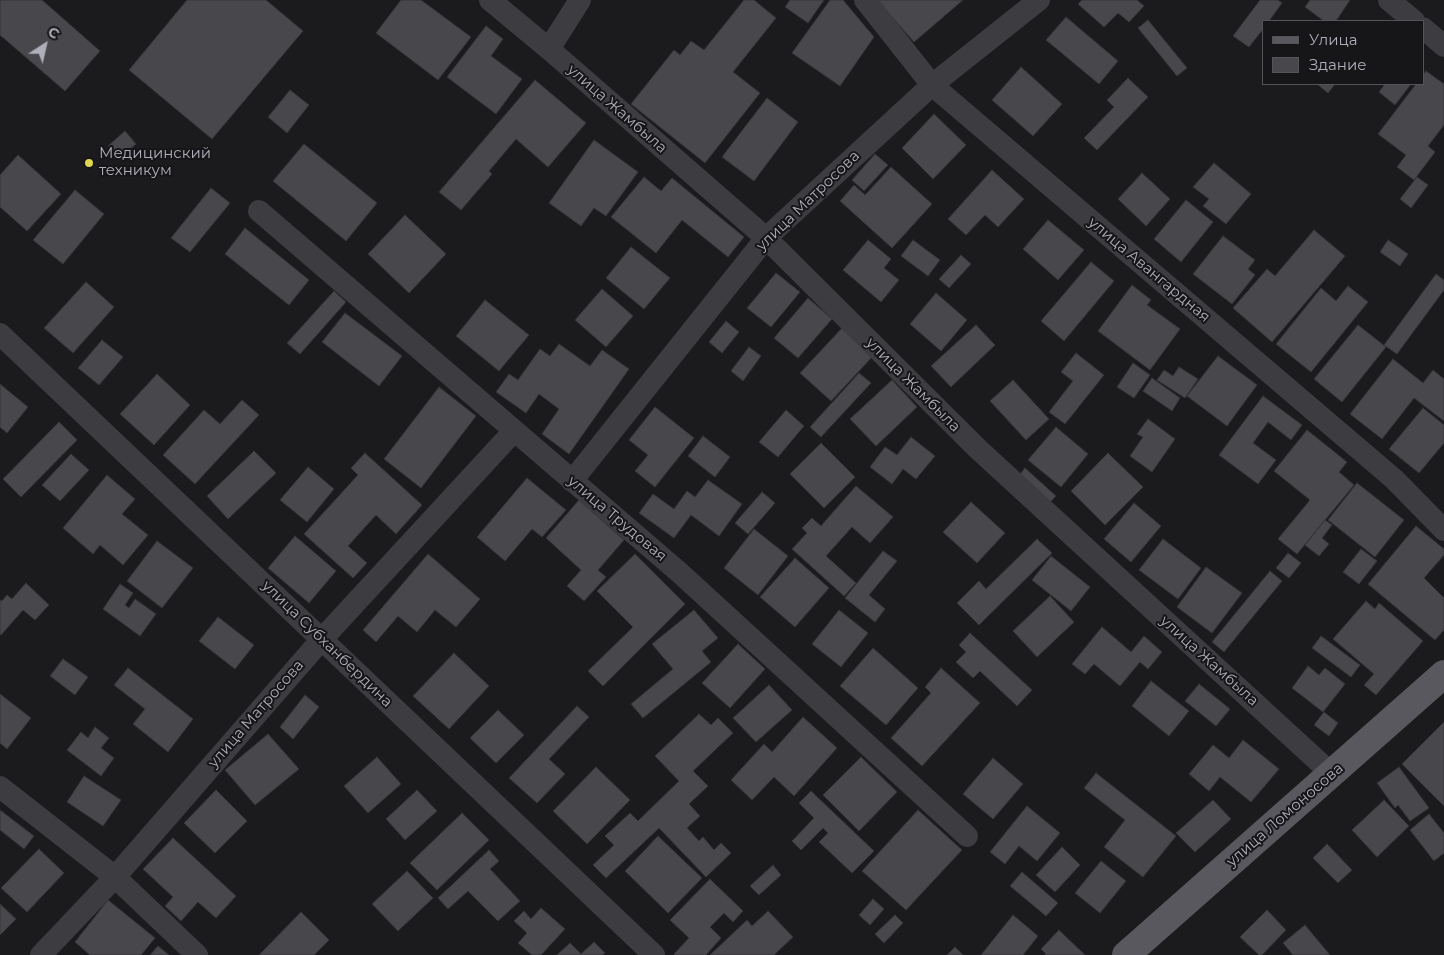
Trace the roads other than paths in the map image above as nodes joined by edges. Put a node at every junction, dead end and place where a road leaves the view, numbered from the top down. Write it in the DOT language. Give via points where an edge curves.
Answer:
graph roads {
  1 [pos="490,0"];
  2 [pos="580,0"];
  3 [pos="865,0"];
  4 [pos="1039,0"];
  5 [pos="1389,0"];
  6 [pos="1413,20"];
  7 [pos="1424,29"];
  8 [pos="1444,46"];
  9 [pos="548,49"];
  10 [pos="932,85"];
  11 [pos="259,211"];
  12 [pos="766,238"];
  13 [pos="0,334"];
  14 [pos="514,431"];
  15 [pos="572,481"];
  16 [pos="1444,530"];
  17 [pos="322,639"];
  18 [pos="1444,674"];
  19 [pos="1332,774"];
  20 [pos="0,787"];
  21 [pos="967,836"];
  22 [pos="115,877"];
  23 [pos="41,955"];
  24 [pos="197,955"];
  25 [pos="654,955"];
  26 [pos="1126,955"];
  1 -- 9 [label="street, улица Жамбыла"];
  2 -- 9 [label="street"];
  3 -- 10 [label="street, улица Авангардная"];
  4 -- 10 [label="street, улица Матросова"];
  5 -- 6 [label="street"];
  7 -- 8 [label="street"];
  9 -- 12 [label="street, улица Жамбыла"];
  10 -- 12 [label="street, улица Матросова"];
  10 -- 16 [label="street, улица Авангардная" via="1394,478"];
  11 -- 14 [label="street, улица Трудовая"];
  12 -- 15 [label="street, улица Матросова"];
  12 -- 19 [label="street, улица Жамбыла" via="978,449"];
  13 -- 17 [label="street, улица Субханбердина"];
  14 -- 15 [label="street, улица Трудовая"];
  14 -- 17 [label="street, улица Матросова"];
  15 -- 21 [label="street, улица Трудовая" via="680,573"];
  17 -- 22 [label="street, улица Матросова"];
  17 -- 25 [label="street, улица Субханбердина"];
  18 -- 19 [label="main road, улица Ломоносова"];
  19 -- 26 [label="main road, улица Ломоносова"];
  20 -- 22 [label="street"];
  22 -- 23 [label="street, улица Матросова"];
  22 -- 24 [label="street"];
}
